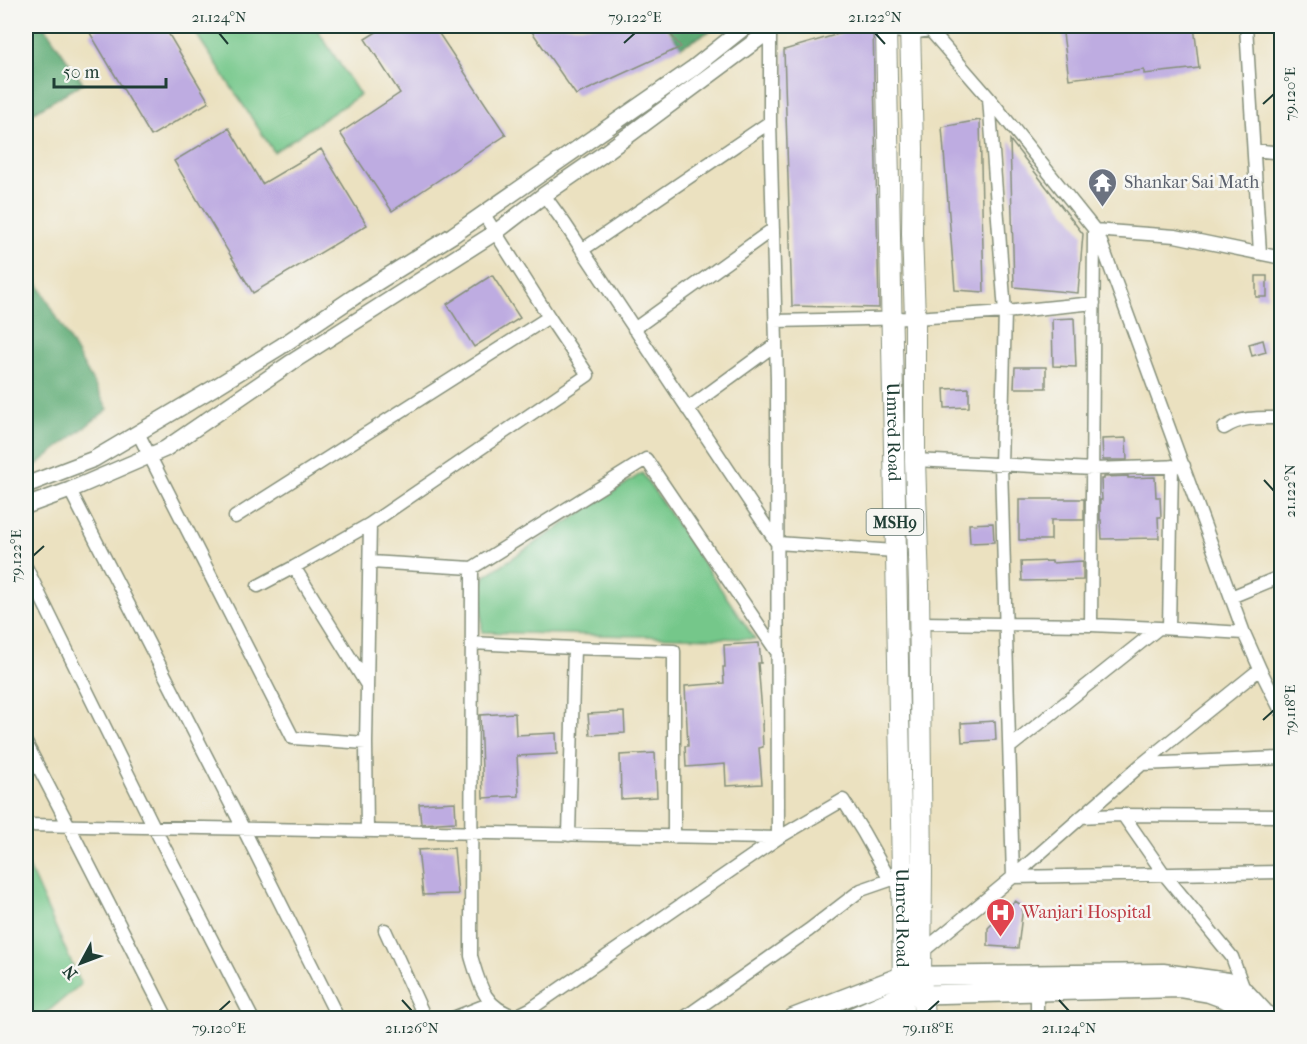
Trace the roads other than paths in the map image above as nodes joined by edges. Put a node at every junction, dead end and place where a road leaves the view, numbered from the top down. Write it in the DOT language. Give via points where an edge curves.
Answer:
graph roads {
  1 [pos="747,26"];
  2 [pos="1246,26"];
  3 [pos="773,28"];
  4 [pos="886,28"];
  5 [pos="910,29"];
  6 [pos="989,98"];
  7 [pos="887,120"];
  8 [pos="912,120"];
  9 [pos="770,122"];
  10 [pos="1254,150"];
  11 [pos="1281,153"];
  12 [pos="544,195"];
  13 [pos="483,213"];
  14 [pos="773,229"];
  15 [pos="1094,230"];
  16 [pos="496,232"];
  17 [pos="582,250"];
  18 [pos="1260,253"];
  19 [pos="1281,258"];
  20 [pos="1095,303"];
  21 [pos="1005,312"];
  22 [pos="549,317"];
  23 [pos="915,318"];
  24 [pos="891,319"];
  25 [pos="775,321"];
  26 [pos="634,329"];
  27 [pos="776,344"];
  28 [pos="687,409"];
  29 [pos="1281,418"];
  30 [pos="1224,428"];
  31 [pos="138,433"];
  32 [pos="149,457"];
  33 [pos="915,460"];
  34 [pos="1000,465"];
  35 [pos="1178,466"];
  36 [pos="1092,469"];
  37 [pos="26,485"];
  38 [pos="70,490"];
  39 [pos="26,506"];
  40 [pos="235,517"];
  41 [pos="370,524"];
  42 [pos="777,543"];
  43 [pos="895,551"];
  44 [pos="370,562"];
  45 [pos="26,567"];
  46 [pos="294,567"];
  47 [pos="472,567"];
  48 [pos="1281,576"];
  49 [pos="258,586"];
  50 [pos="1231,597"];
  51 [pos="919,623"];
  52 [pos="1006,624"];
  53 [pos="1092,625"];
  54 [pos="1164,628"];
  55 [pos="1244,633"];
  56 [pos="472,643"];
  57 [pos="574,648"];
  58 [pos="777,652"];
  59 [pos="1260,669"];
  60 [pos="367,685"];
  61 [pos="1281,713"];
  62 [pos="26,743"];
  63 [pos="366,743"];
  64 [pos="1010,747"];
  65 [pos="1281,758"];
  66 [pos="1142,764"];
  67 [pos="1123,815"];
  68 [pos="1281,816"];
  69 [pos="1081,817"];
  70 [pos="26,825"];
  71 [pos="69,826"];
  72 [pos="154,827"];
  73 [pos="243,828"];
  74 [pos="367,831"];
  75 [pos="471,834"];
  76 [pos="570,835"];
  77 [pos="674,837"];
  78 [pos="778,838"];
  79 [pos="1281,872"];
  80 [pos="1164,873"];
  81 [pos="1013,877"];
  82 [pos="922,879"];
  83 [pos="896,880"];
  84 [pos="385,930"];
  85 [pos="912,951"];
  86 [pos="912,985"];
  87 [pos="1037,992"];
  88 [pos="1245,992"];
  89 [pos="491,1003"];
  90 [pos="166,1018"];
  91 [pos="252,1018"];
  92 [pos="338,1018"];
  93 [pos="425,1018"];
  94 [pos="453,1018"];
  95 [pos="684,1018"];
  96 [pos="793,1018"];
  97 [pos="850,1018"];
  98 [pos="903,1018"];
  99 [pos="924,1018"];
  100 [pos="1037,1018"];
  101 [pos="1248,1018"];
  102 [pos="1269,1018"];
  1 -- 13 [label="street" via="692,69"];
  2 -- 10 [label="street"];
  3 -- 9 [label="street"];
  3 -- 12 [label="street"];
  4 -- 5 [label="street"];
  4 -- 7 [label="main road, Umred Road / MSH9"];
  5 -- 6 [label="street" via="930,30"];
  5 -- 8 [label="main road"];
  6 -- 15 [label="street"];
  6 -- 21 [label="street"];
  7 -- 8 [label="main road"];
  7 -- 24 [label="main road, Umred Road / MSH9"];
  8 -- 23 [label="main road"];
  9 -- 14 [label="street"];
  9 -- 17 [label="street"];
  10 -- 11 [label="street"];
  10 -- 18 [label="street"];
  12 -- 16 [label="street"];
  12 -- 17 [label="street"];
  13 -- 16 [label="street"];
  13 -- 31 [label="street"];
  14 -- 25 [label="street"];
  14 -- 26 [label="street"];
  15 -- 18 [label="street" via="1175,236"];
  15 -- 20 [label="street"];
  15 -- 35 [label="street"];
  16 -- 22 [label="street"];
  16 -- 32 [label="street"];
  17 -- 26 [label="street"];
  18 -- 19 [label="street"];
  20 -- 21 [label="street"];
  20 -- 36 [label="street"];
  21 -- 23 [label="street"];
  21 -- 34 [label="street"];
  22 -- 40 [label="street"];
  22 -- 41 [label="street" via="588,375"];
  23 -- 24 [label="street"];
  23 -- 33 [label="main road"];
  24 -- 25 [label="street"];
  24 -- 43 [label="main road, Umred Road / MSH9"];
  25 -- 27 [label="street"];
  26 -- 28 [label="street"];
  27 -- 28 [label="street"];
  27 -- 42 [label="street"];
  28 -- 42 [label="street"];
  29 -- 30 [label="street" via="1249,418"];
  31 -- 32 [label="street"];
  31 -- 37 [label="street" via="94,459"];
  32 -- 38 [label="street"];
  32 -- 63 [label="street" via="293,738"];
  33 -- 34 [label="street"];
  33 -- 51 [label="main road"];
  34 -- 36 [label="street"];
  34 -- 52 [label="street"];
  35 -- 36 [label="street"];
  35 -- 50 [label="street"];
  35 -- 54 [label="street"];
  36 -- 53 [label="street"];
  38 -- 39 [label="street"];
  38 -- 73 [label="street"];
  41 -- 44 [label="street"];
  41 -- 46 [label="street"];
  42 -- 43 [label="street"];
  42 -- 58 [label="street"];
  43 -- 83 [label="main road, Umred Road / MSH9"];
  44 -- 47 [label="street"];
  44 -- 60 [label="street"];
  45 -- 72 [label="street"];
  46 -- 49 [label="street"];
  46 -- 60 [label="street"];
  47 -- 56 [label="street"];
  47 -- 58 [label="street" via="646,459"];
  48 -- 50 [label="street"];
  50 -- 55 [label="street"];
  51 -- 52 [label="street"];
  51 -- 82 [label="main road"];
  52 -- 53 [label="street"];
  52 -- 64 [label="street"];
  53 -- 54 [label="street"];
  54 -- 55 [label="street"];
  54 -- 64 [label="street"];
  55 -- 59 [label="street"];
  56 -- 57 [label="street"];
  56 -- 75 [label="street"];
  57 -- 76 [label="street"];
  57 -- 77 [label="street" via="674,651"];
  58 -- 78 [label="street"];
  59 -- 61 [label="street"];
  59 -- 66 [label="street"];
  60 -- 63 [label="street"];
  62 -- 71 [label="street"];
  63 -- 74 [label="street"];
  64 -- 81 [label="street"];
  65 -- 66 [label="street"];
  66 -- 69 [label="street"];
  67 -- 68 [label="street"];
  67 -- 69 [label="street"];
  67 -- 80 [label="street"];
  69 -- 81 [label="street"];
  70 -- 71 [label="street"];
  71 -- 72 [label="street"];
  71 -- 90 [label="street"];
  72 -- 73 [label="street"];
  72 -- 91 [label="street"];
  73 -- 74 [label="street"];
  73 -- 92 [label="street"];
  74 -- 75 [label="street"];
  75 -- 76 [label="street"];
  75 -- 89 [label="street" via="471,956 481,988"];
  76 -- 77 [label="street"];
  77 -- 78 [label="street"];
  78 -- 83 [label="street" via="843,800"];
  78 -- 89 [label="street" via="532,1008 516,1016 505,1014"];
  79 -- 80 [label="street"];
  80 -- 81 [label="street"];
  80 -- 88 [label="street" via="1232,957"];
  81 -- 85 [label="street"];
  82 -- 83 [label="street"];
  82 -- 85 [label="main road"];
  83 -- 85 [label="main road, Umred Road / MSH9"];
  83 -- 95 [label="street" via="861,890"];
  84 -- 93 [label="street"];
  85 -- 86 [label="main road, Umred Road / MSH9"];
  86 -- 87 [label="main road"];
  86 -- 88 [label="main road" via="1163,973 1228,982"];
  86 -- 96 [label="main road"];
  86 -- 97 [label="main road"];
  86 -- 98 [label="main road, Umred Road / MSH9"];
  86 -- 99 [label="main road"];
  87 -- 100 [label="street"];
  87 -- 101 [label="main road" via="1180,988 1228,1000"];
  88 -- 102 [label="main road"];
  89 -- 94 [label="street"];
}
